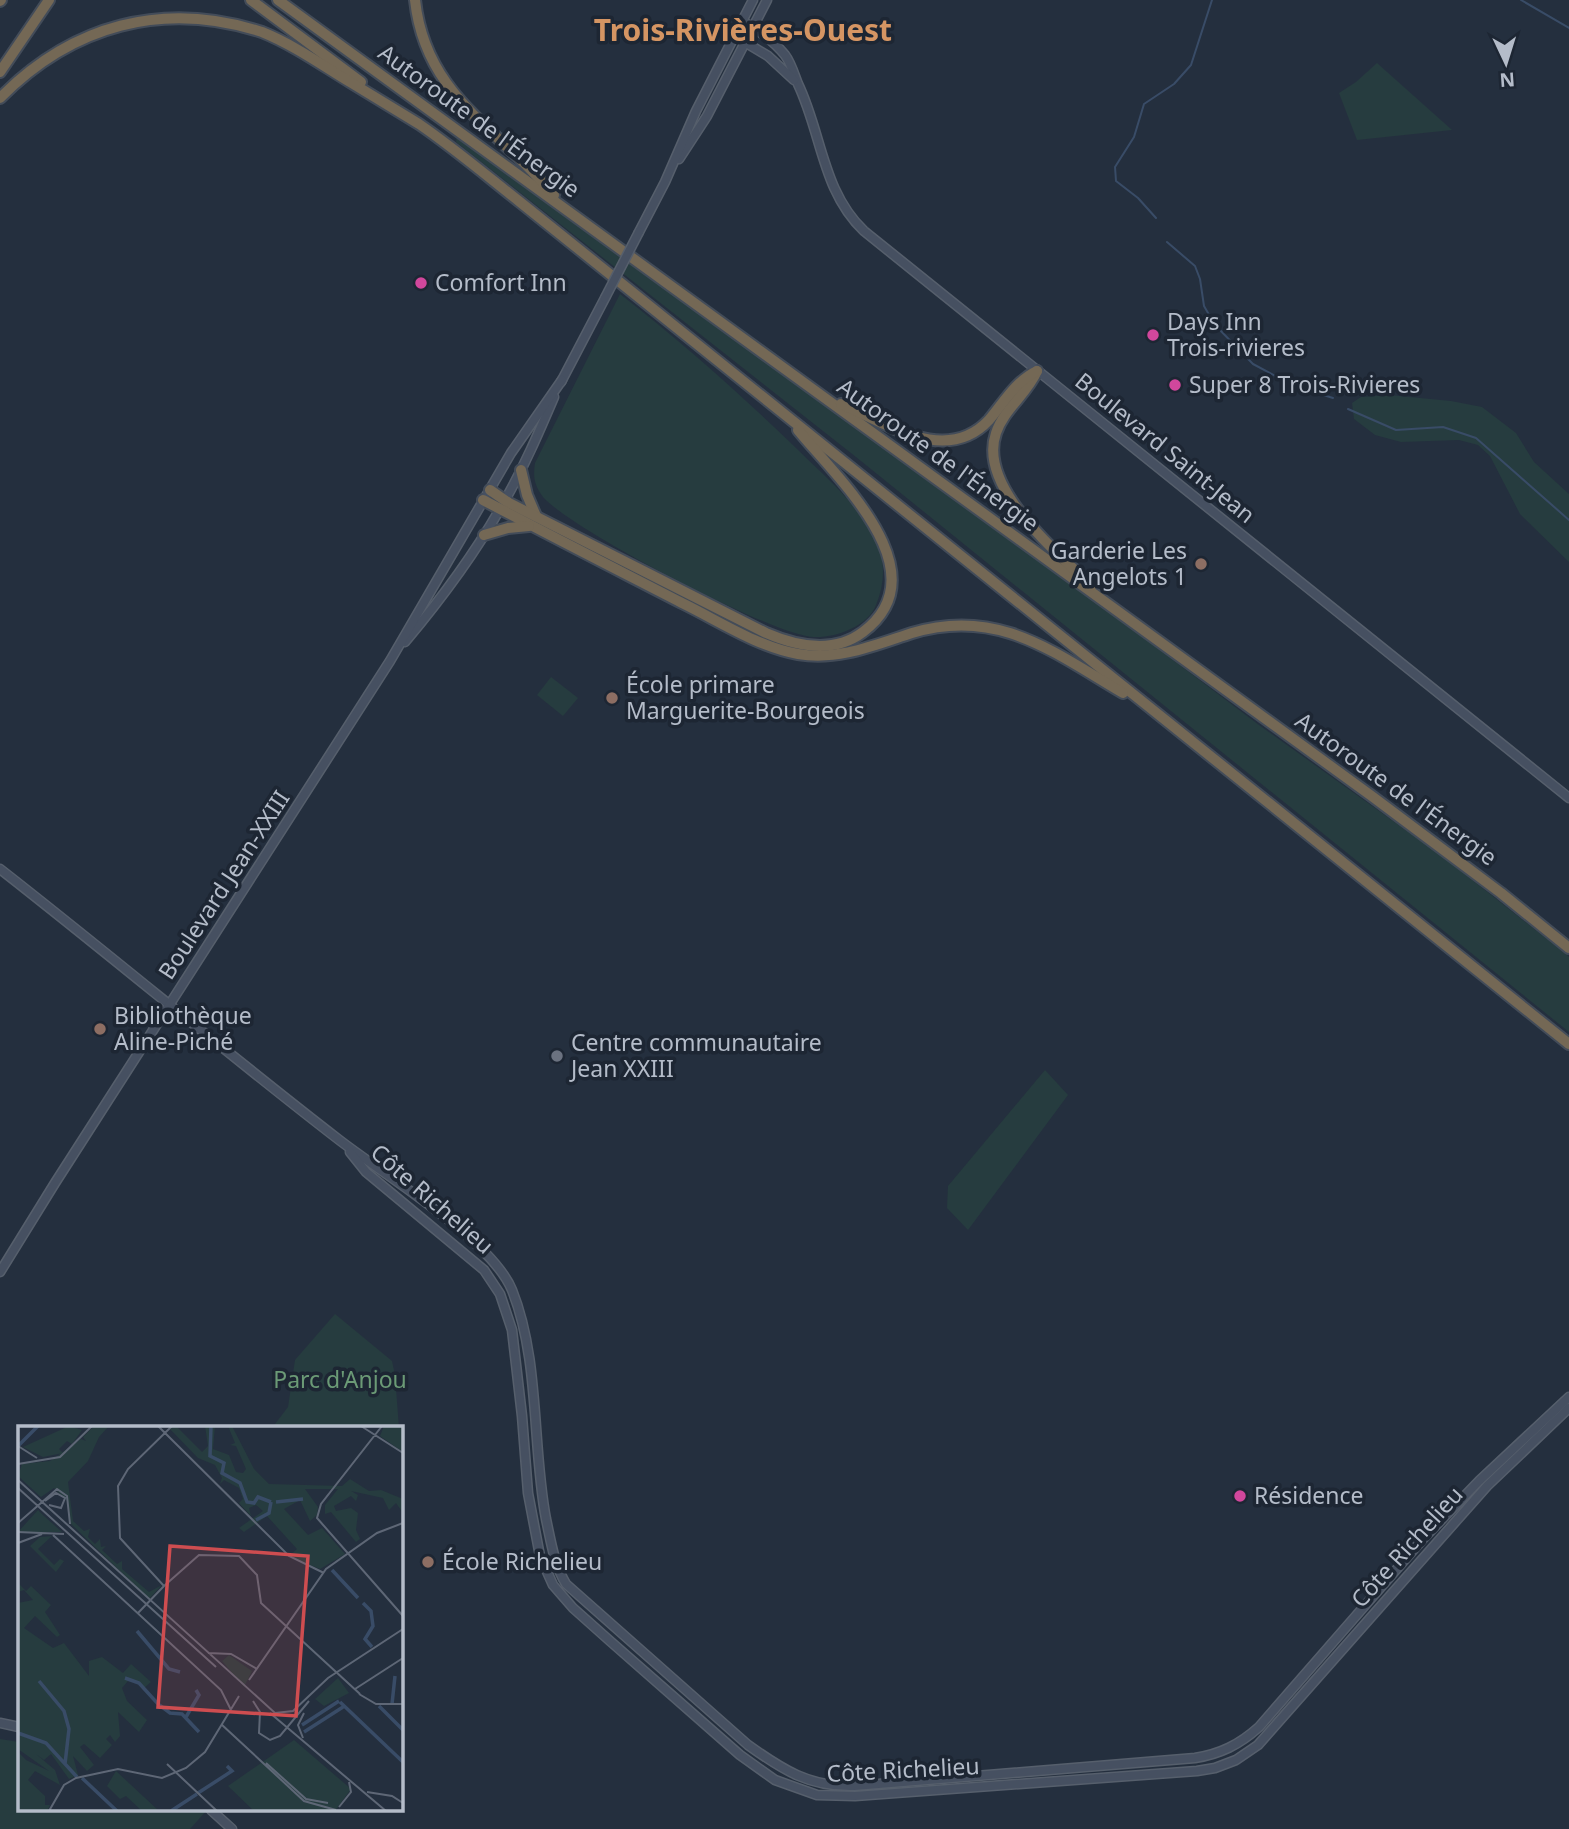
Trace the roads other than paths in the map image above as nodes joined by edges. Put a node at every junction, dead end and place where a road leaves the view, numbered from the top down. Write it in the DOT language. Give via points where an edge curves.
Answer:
graph roads {
  1 [pos="48,0"];
  2 [pos="251,0"];
  3 [pos="278,0"];
  4 [pos="415,0"];
  5 [pos="753,0"];
  6 [pos="767,0"];
  7 [pos="742,21"];
  8 [pos="753,27"];
  9 [pos="734,37"];
  10 [pos="745,42"];
  11 [pos="0,72"];
  12 [pos="799,84"];
  13 [pos="0,98"];
  14 [pos="420,125"];
  15 [pos="665,182"];
  16 [pos="570,213"];
  17 [pos="1037,371"];
  18 [pos="562,380"];
  19 [pos="822,396"];
  20 [pos="783,412"];
  21 [pos="521,470"];
  22 [pos="486,495"];
  23 [pos="503,505"];
  24 [pos="534,521"];
  25 [pos="484,535"];
  26 [pos="1113,608"];
  27 [pos="390,661"];
  28 [pos="1152,709"];
  29 [pos="1569,798"];
  30 [pos="0,869"];
  31 [pos="1569,948"];
  32 [pos="169,1006"];
  33 [pos="1569,1044"];
  34 [pos="341,1142"];
  35 [pos="0,1272"];
  36 [pos="1569,1397"];
  37 [pos="1569,1408"];
  38 [pos="0,1723"];
  39 [pos="18,1727"];
  40 [pos="213,1812"];
  41 [pos="232,1829"];
  1 -- 11 [label="highway"];
  2 -- 14 [label="highway, Autoroute de l'Énergie"];
  3 -- 16 [label="highway, Autoroute de l'Énergie"];
  4 -- 16 [label="highway" via="426,45 449,89"];
  5 -- 7 [label="street, Boulevard Jean-XXIII"];
  6 -- 8 [label="street, Boulevard Jean-XXIII"];
  7 -- 8 [label="street, Boulevard Saint-Jean"];
  7 -- 9 [label="street, Boulevard Jean-XXIII"];
  8 -- 10 [label="street, Boulevard Jean-XXIII"];
  8 -- 12 [label="street, Boulevard Saint-Jean" via="787,57"];
  9 -- 10 [label="street, Boulevard Saint-Jean"];
  9 -- 15 [label="street, Boulevard Jean-XXIII"];
  10 -- 12 [label="street, Boulevard Saint-Jean"];
  10 -- 15 [label="street, Boulevard Jean-XXIII" via="707,116"];
  12 -- 17 [label="street, Boulevard Saint-Jean" via="832,185 851,217"];
  13 -- 14 [label="highway" via="41,61 84,36 133,20 189,16 239,24 277,39"];
  14 -- 20 [label="highway"];
  15 -- 18 [label="street, Boulevard Jean-XXIII, bridge"];
  16 -- 19 [label="highway, Autoroute de l'Énergie"];
  17 -- 19 [label="highway" via="1025,377 980,428 950,441 909,435"];
  17 -- 26 [label="highway" via="998,427 993,445 995,468 1024,518"];
  17 -- 29 [label="street, Boulevard Saint-Jean"];
  18 -- 21 [label="street, Boulevard Jean-XXIII"];
  18 -- 22 [label="street, Boulevard Jean-XXIII"];
  19 -- 26 [label="highway, Autoroute de l'Énergie"];
  20 -- 24 [label="highway" via="865,509 886,549 891,579 885,604 873,623 850,640 822,646 780,638"];
  20 -- 28 [label="highway"];
  21 -- 23 [label="street, Boulevard Jean-XXIII"];
  21 -- 24 [label="highway"];
  22 -- 23 [label="highway"];
  22 -- 27 [label="street, Boulevard Jean-XXIII"];
  23 -- 24 [label="highway"];
  23 -- 25 [label="street, Boulevard Jean-XXIII"];
  24 -- 25 [label="highway"];
  24 -- 28 [label="highway" via="736,630 785,651 839,655 944,625 989,627 1049,649"];
  25 -- 27 [label="street, Boulevard Jean-XXIII"];
  26 -- 31 [label="highway, Autoroute de l'Énergie" via="1373,797"];
  27 -- 32 [label="street, Boulevard Jean-XXIII"];
  28 -- 33 [label="highway"];
  30 -- 32 [label="street, Côte Richelieu"];
  32 -- 34 [label="street, Côte Richelieu"];
  32 -- 35 [label="street, Boulevard Jean-XXIII"];
  34 -- 36 [label="street, Côte Richelieu" via="460,1230 493,1260 512,1289 524,1327 541,1492 552,1552 566,1584 748,1745 781,1768 817,1784 853,1786 1195,1758 1243,1742 1423,1539"];
  34 -- 37 [label="street, Côte Richelieu" via="366,1172 484,1270 500,1294 512,1330 528,1493 540,1556 553,1585 740,1755 775,1780 817,1795 1197,1771 1236,1760 1268,1735 1487,1486"];
  38 -- 39 [label="street"];
  40 -- 41 [label="street"];
}
